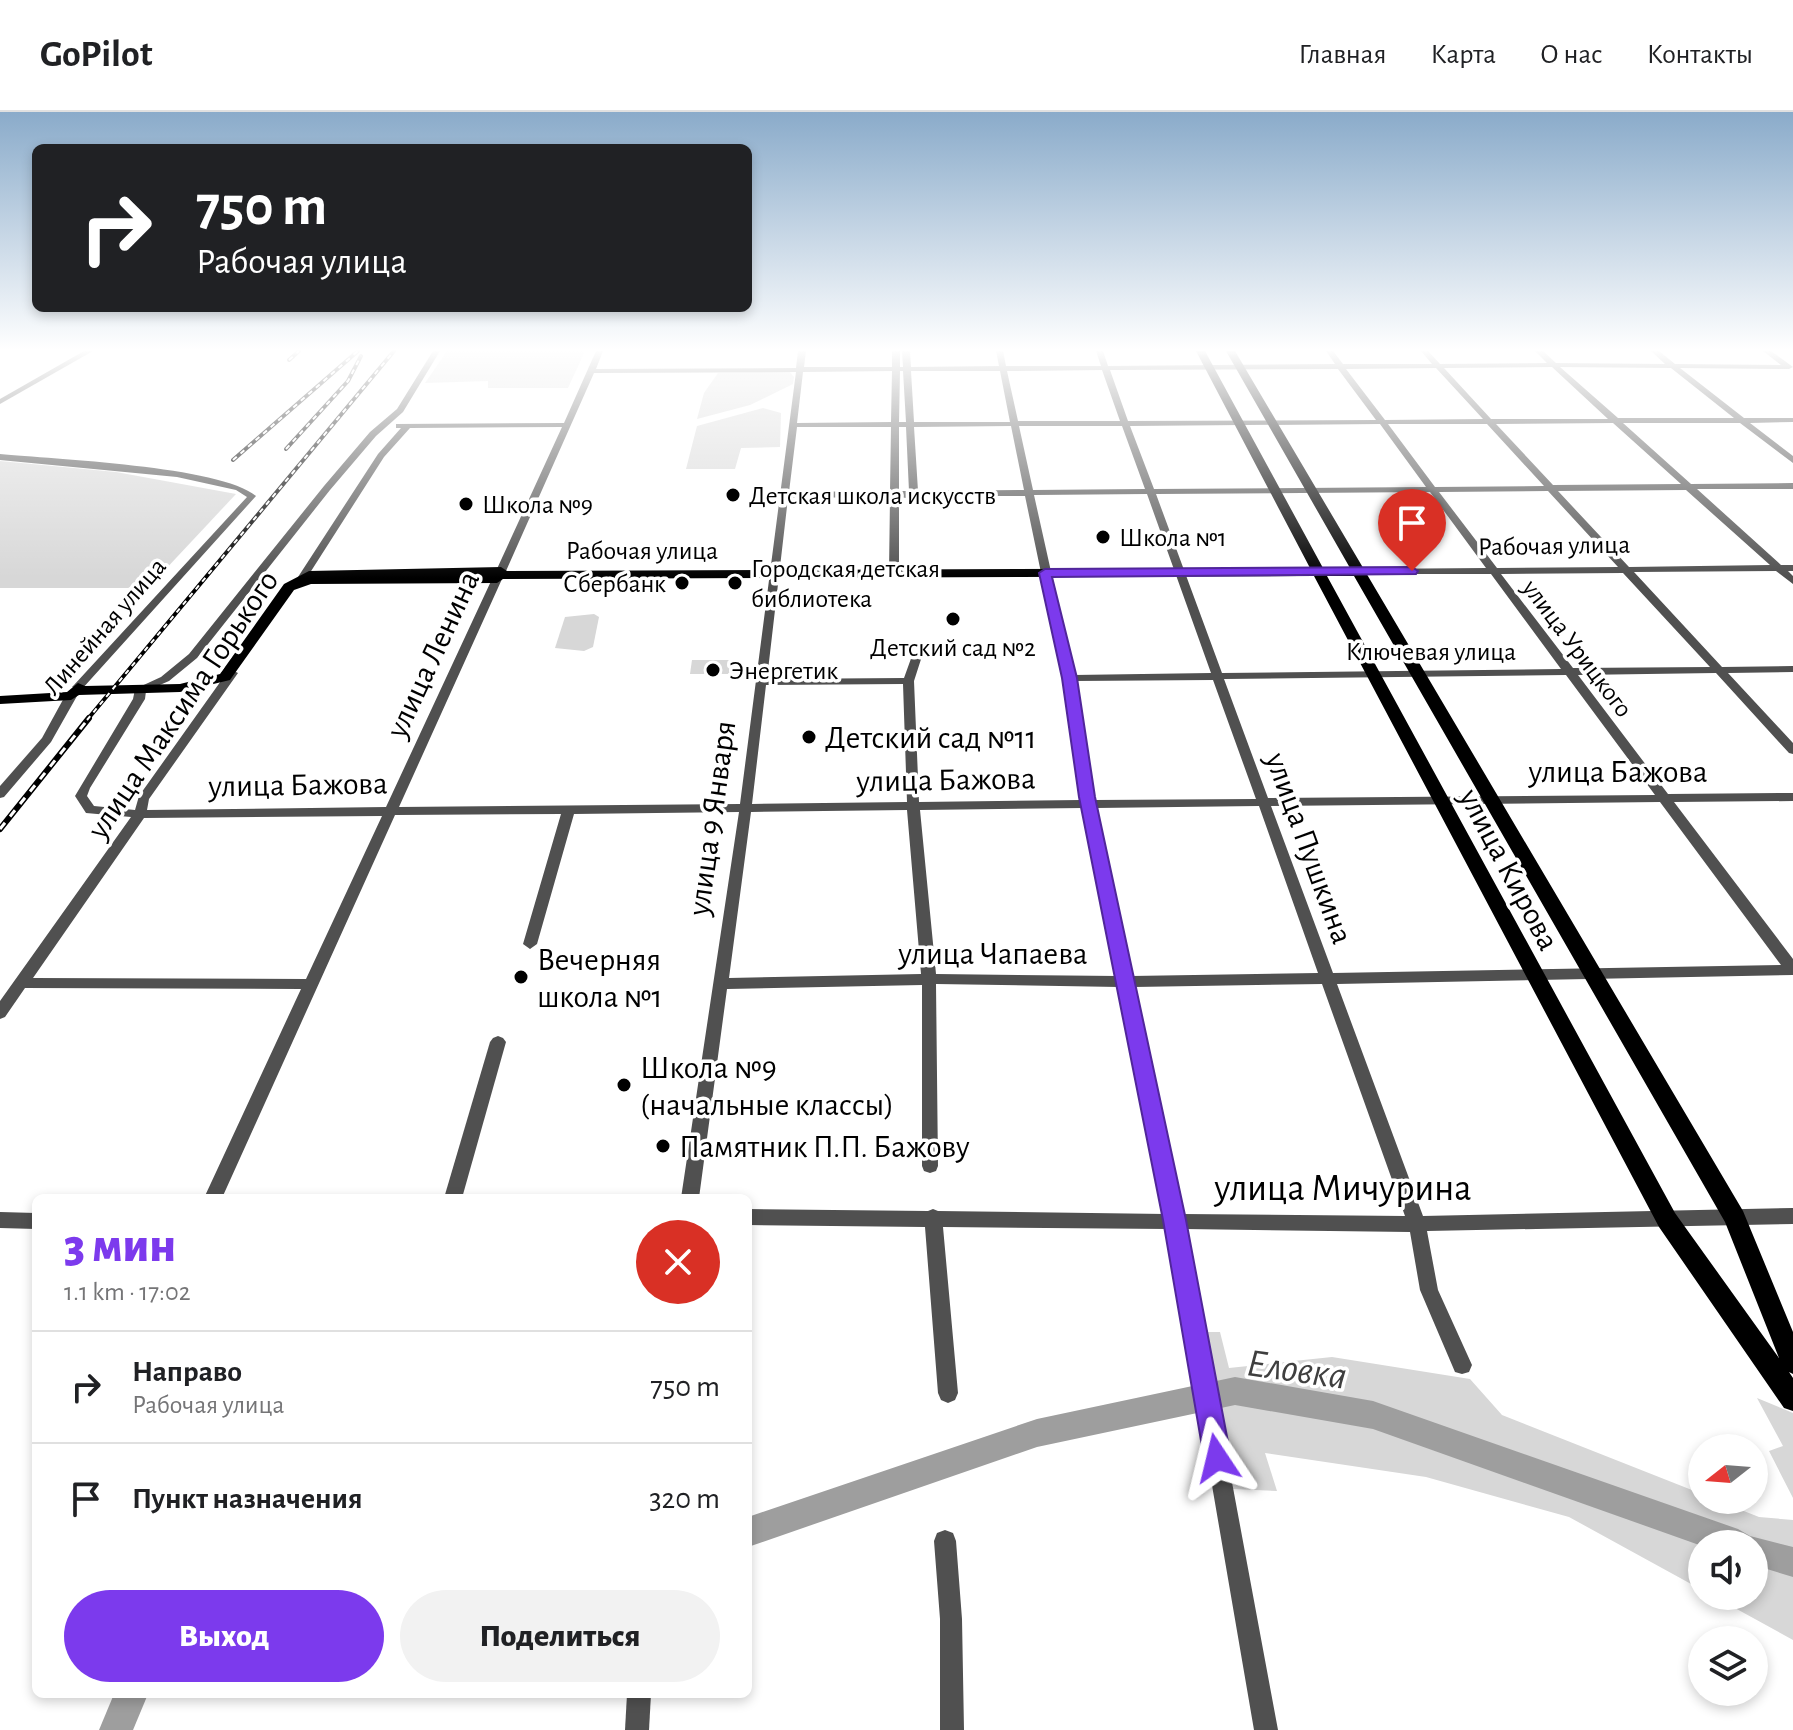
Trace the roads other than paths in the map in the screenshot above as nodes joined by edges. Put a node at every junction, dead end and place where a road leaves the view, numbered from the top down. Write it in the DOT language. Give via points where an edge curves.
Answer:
graph roads {
  1 [pos="408,426"];
  2 [pos="383,427"];
  3 [pos="565,427"];
  4 [pos="794,427"];
  5 [pos="897,427"];
  6 [pos="911,427"];
  7 [pos="1017,427"];
  8 [pos="1126,427"];
  9 [pos="1239,427"];
  10 [pos="1273,427"];
  11 [pos="1383,427"];
  12 [pos="1496,427"];
  13 [pos="1621,427"];
  14 [pos="1750,427"];
  15 [pos="0,457"];
  16 [pos="1793,460"];
  17 [pos="1793,486"];
  18 [pos="1688,487"];
  19 [pos="1429,488"];
  20 [pos="1549,488"];
  21 [pos="1311,490"];
  22 [pos="1150,491"];
  23 [pos="1275,491"];
  24 [pos="1030,492"];
  25 [pos="783,495"];
  26 [pos="892,496"];
  27 [pos="914,496"];
  28 [pos="1624,567"];
  29 [pos="1779,568"];
  30 [pos="1793,568"];
  31 [pos="1491,570"];
  32 [pos="1182,571"];
  33 [pos="1317,572"];
  34 [pos="1359,572"];
  35 [pos="894,573"];
  36 [pos="1045,573"];
  37 [pos="774,574"];
  38 [pos="499,575"];
  39 [pos="303,577"];
  40 [pos="1793,581"];
  41 [pos="289,587"];
  42 [pos="918,653"];
  43 [pos="1718,669"];
  44 [pos="1793,669"];
  45 [pos="1416,672"];
  46 [pos="1570,672"];
  47 [pos="232,673"];
  48 [pos="1370,673"];
  49 [pos="1215,675"];
  50 [pos="1069,678"];
  51 [pos="908,681"];
  52 [pos="761,682"];
  53 [pos="141,689"];
  54 [pos="0,691"];
  55 [pos="75,692"];
  56 [pos="0,700"];
  57 [pos="1793,750"];
  58 [pos="2,788"];
  59 [pos="1793,797"];
  60 [pos="1664,799"];
  61 [pos="1439,800"];
  62 [pos="1489,800"];
  63 [pos="1264,802"];
  64 [pos="1089,804"];
  65 [pos="914,808"];
  66 [pos="390,811"];
  67 [pos="568,811"];
  68 [pos="745,811"];
  69 [pos="100,812"];
  70 [pos="140,814"];
  71 [pos="530,944"];
  72 [pos="1793,970"];
  73 [pos="1592,975"];
  74 [pos="1533,976"];
  75 [pos="1326,977"];
  76 [pos="929,979"];
  77 [pos="1125,982"];
  78 [pos="22,983"];
  79 [pos="312,984"];
  80 [pos="721,984"];
  81 [pos="0,1013"];
  82 [pos="498,1042"];
  83 [pos="930,1166"];
  84 [pos="215,1194"];
  85 [pos="454,1194"];
  86 [pos="691,1194"];
  87 [pos="1793,1216"];
  88 [pos="752,1217"];
  89 [pos="933,1217"];
  90 [pos="1735,1218"];
  91 [pos="0,1220"];
  92 [pos="1175,1220"];
  93 [pos="1667,1220"];
  94 [pos="32,1221"];
  95 [pos="1417,1224"];
  96 [pos="1793,1362"];
  97 [pos="1462,1365"];
  98 [pos="948,1393"];
  99 [pos="1793,1399"];
  100 [pos="945,1541"];
  101 [pos="639,1698"];
  102 [pos="637,1730"];
  103 [pos="952,1730"];
  104 [pos="1266,1730"];
  1 -- 39 [label="street, улица Максима Горького" via="381,456"];
  2 -- 53 [label="street, улица Максима Горького" via="193,656 165,679"];
  3 -- 38 [label="street, улица Ленина"];
  4 -- 25 [label="street, улица 9 Января"];
  5 -- 26 [label="street"];
  6 -- 27 [label="street"];
  7 -- 24 [label="street"];
  8 -- 22 [label="street, улица Пушкина"];
  9 -- 23 [label="main road, улица Кирова"];
  10 -- 21 [label="main road, улица Кирова"];
  11 -- 19 [label="street, улица Урицкого"];
  12 -- 20 [label="street"];
  13 -- 18 [label="street"];
  14 -- 16 [label="street"];
  15 -- 55 [label="street, Линейная улица" via="196,478 240,486 252,496"];
  17 -- 18 [label="street"];
  18 -- 20 [label="street"];
  18 -- 29 [label="street"];
  19 -- 20 [label="street"];
  19 -- 21 [label="street"];
  19 -- 31 [label="street, улица Урицкого"];
  20 -- 28 [label="street"];
  21 -- 23 [label="street"];
  21 -- 34 [label="main road, улица Кирова"];
  22 -- 23 [label="street"];
  22 -- 24 [label="street"];
  22 -- 32 [label="street, улица Пушкина"];
  23 -- 33 [label="main road, улица Кирова"];
  24 -- 27 [label="street"];
  24 -- 36 [label="street"];
  25 -- 26 [label="street"];
  25 -- 37 [label="street, улица 9 Января"];
  26 -- 27 [label="street"];
  26 -- 35 [label="street"];
  28 -- 29 [label="street, Рабочая улица"];
  28 -- 31 [label="street, Рабочая улица"];
  28 -- 43 [label="street"];
  29 -- 30 [label="street, Рабочая улица"];
  29 -- 40 [label="street"];
  31 -- 34 [label="street, Рабочая улица"];
  31 -- 46 [label="street, улица Урицкого"];
  32 -- 33 [label="main road, Рабочая улица"];
  32 -- 36 [label="main road, Рабочая улица"];
  32 -- 49 [label="street, улица Пушкина"];
  33 -- 34 [label="main road, Рабочая улица"];
  33 -- 48 [label="main road, улица Кирова"];
  34 -- 45 [label="main road, улица Кирова"];
  35 -- 36 [label="main road, Рабочая улица"];
  35 -- 37 [label="main road, Рабочая улица"];
  36 -- 50 [label="street"];
  37 -- 38 [label="main road, Рабочая улица"];
  37 -- 52 [label="street, улица 9 Января"];
  38 -- 39 [label="main road, Рабочая улица"];
  38 -- 41 [label="main road, Рабочая улица" via="310,580"];
  38 -- 66 [label="street, улица Ленина"];
  39 -- 41 [label="main road, улица Максима Горького"];
  41 -- 47 [label="main road, улица Максима Горького"];
  42 -- 51 [label="street"];
  43 -- 44 [label="street, Ключевая улица"];
  43 -- 46 [label="street, Ключевая улица"];
  43 -- 57 [label="street"];
  45 -- 46 [label="street, Ключевая улица"];
  45 -- 48 [label="street, Ключевая улица"];
  45 -- 62 [label="main road, улица Кирова"];
  46 -- 60 [label="street, улица Урицкого"];
  47 -- 53 [label="main road" via="199,686"];
  47 -- 70 [label="street, улица Максима Горького" via="143,799"];
  48 -- 49 [label="street, Ключевая улица"];
  48 -- 61 [label="main road, улица Кирова"];
  49 -- 50 [label="street, Ключевая улица"];
  49 -- 63 [label="street, улица Пушкина"];
  50 -- 64 [label="street"];
  51 -- 52 [label="street"];
  51 -- 65 [label="street"];
  52 -- 68 [label="street, улица 9 Января"];
  53 -- 55 [label="main road"];
  53 -- 69 [label="street, улица Максима Горького" via="81,796 90,810"];
  54 -- 55 [label="main road"];
  55 -- 56 [label="main road"];
  55 -- 58 [label="street, Линейная улица" via="47,739"];
  59 -- 60 [label="street, улица Бажова"];
  60 -- 62 [label="street, улица Бажова"];
  60 -- 72 [label="street, улица Урицкого"];
  61 -- 62 [label="street, улица Бажова"];
  61 -- 63 [label="street, улица Бажова"];
  61 -- 74 [label="main road, улица Кирова"];
  62 -- 73 [label="main road, улица Кирова"];
  63 -- 64 [label="street, улица Бажова"];
  63 -- 75 [label="street, улица Пушкина"];
  64 -- 65 [label="street, улица Бажова"];
  64 -- 77 [label="street"];
  65 -- 68 [label="street, улица Бажова"];
  65 -- 76 [label="street"];
  66 -- 67 [label="street, улица Бажова"];
  66 -- 70 [label="street, улица Бажова"];
  66 -- 79 [label="street, улица Ленина"];
  67 -- 68 [label="street, улица Бажова"];
  67 -- 71 [label="street"];
  68 -- 80 [label="street, улица 9 Января"];
  69 -- 70 [label="street, улица Бажова"];
  70 -- 78 [label="street, улица Максима Горького"];
  72 -- 73 [label="street, улица Чапаева"];
  73 -- 74 [label="street, улица Чапаева"];
  73 -- 90 [label="main road, улица Кирова"];
  74 -- 75 [label="street, улица Чапаева"];
  74 -- 93 [label="main road, улица Кирова"];
  75 -- 77 [label="street, улица Чапаева"];
  75 -- 95 [label="street, улица Пушкина"];
  76 -- 77 [label="street, улица Чапаева"];
  76 -- 80 [label="street, улица Чапаева"];
  76 -- 83 [label="street"];
  77 -- 92 [label="street"];
  78 -- 79 [label="street"];
  78 -- 81 [label="street, улица Максима Горького"];
  79 -- 84 [label="street, улица Ленина"];
  80 -- 86 [label="street, улица 9 Января"];
  82 -- 85 [label="street"];
  87 -- 90 [label="street, улица Мичурина"];
  88 -- 89 [label="street, улица Мичурина"];
  89 -- 92 [label="street, улица Мичурина"];
  89 -- 98 [label="street"];
  90 -- 93 [label="street, улица Мичурина"];
  90 -- 96 [label="main road, улица Кирова"];
  91 -- 94 [label="street"];
  92 -- 95 [label="street, улица Мичурина"];
  92 -- 104 [label="street"];
  93 -- 95 [label="street, улица Мичурина"];
  93 -- 99 [label="main road, улица Кирова"];
  95 -- 97 [label="street, улица Пушкина" via="1429,1290"];
  100 -- 103 [label="street"];
  101 -- 102 [label="street"];
}
